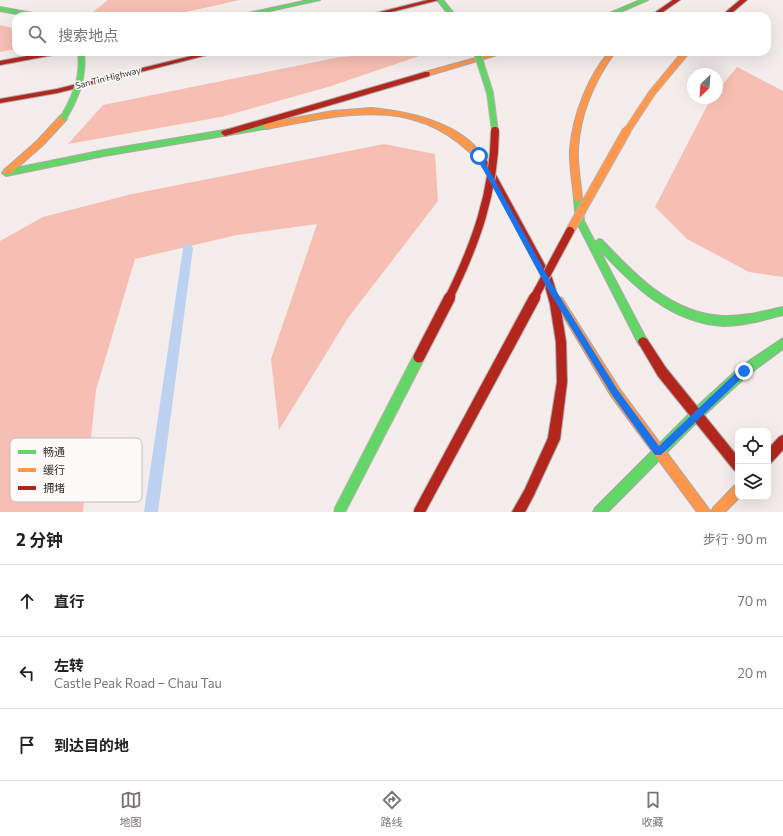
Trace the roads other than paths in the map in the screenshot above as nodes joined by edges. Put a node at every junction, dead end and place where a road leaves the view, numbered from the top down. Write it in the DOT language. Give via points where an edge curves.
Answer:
graph roads {
  1 [pos="6,0"];
  2 [pos="317,0"];
  3 [pos="436,0"];
  4 [pos="440,0"];
  5 [pos="644,0"];
  6 [pos="676,0"];
  7 [pos="744,0"];
  8 [pos="0,1"];
  9 [pos="0,9"];
  10 [pos="16,12"];
  11 [pos="258,12"];
  12 [pos="384,12"];
  13 [pos="450,12"];
  14 [pos="616,12"];
  15 [pos="659,12"];
  16 [pos="729,12"];
  17 [pos="37,56"];
  18 [pos="82,56"];
  19 [pos="200,56"];
  20 [pos="478,56"];
  21 [pos="490,56"];
  22 [pos="608,56"];
  23 [pos="683,56"];
  24 [pos="0,63"];
  25 [pos="0,101"];
  26 [pos="225,133"];
  27 [pos="3,175"];
  28 [pos="580,221"];
  29 [pos="550,286"];
  30 [pos="783,311"];
  31 [pos="783,343"];
  32 [pos="696,415"];
  33 [pos="783,441"];
  34 [pos="658,452"];
  35 [pos="771,455"];
  36 [pos="736,464"];
  37 [pos="735,493"];
  38 [pos="338,512"];
  39 [pos="419,512"];
  40 [pos="518,512"];
  41 [pos="599,512"];
  42 [pos="705,512"];
  43 [pos="717,512"];
  1 -- 8 [label="main road"];
  2 -- 11 [label="main road"];
  3 -- 12 [label="main road"];
  4 -- 13 [label="main road"];
  5 -- 14 [label="main road"];
  6 -- 15 [label="main road"];
  7 -- 16 [label="main road"];
  9 -- 10 [label="main road"];
  17 -- 24 [label="main road"];
  18 -- 27 [label="main road, bridge" via="84,66 82,82 64,117 40,143"];
  19 -- 25 [label="main road, San Tin Highway" via="56,91"];
  20 -- 38 [label="main road, bridge" via="491,97 495,141 491,183 480,227 453,291"];
  21 -- 26 [label="main road"];
  22 -- 28 [label="main road" via="589,92 578,125 574,151"];
  23 -- 39 [label="main road, bridge" via="648,96 625,133 525,310"];
  26 -- 27 [label="main road" via="104,153"];
  26 -- 29 [label="main road" via="355,111 379,110 434,123 459,138 479,156"];
  28 -- 30 [label="main road" via="642,287 663,302 685,312 714,320 745,319"];
  28 -- 32 [label="main road" via="643,342 662,372"];
  29 -- 34 [label="main road" via="615,392"];
  29 -- 40 [label="main road" via="559,325 561,393 554,440"];
  31 -- 32 [label="main road" via="744,371"];
  32 -- 34 [label="main road"];
  32 -- 36 [label="main road"];
  33 -- 35 [label="main road"];
  34 -- 41 [label="main road"];
  34 -- 42 [label="main road"];
  37 -- 43 [label="main road"];
}
